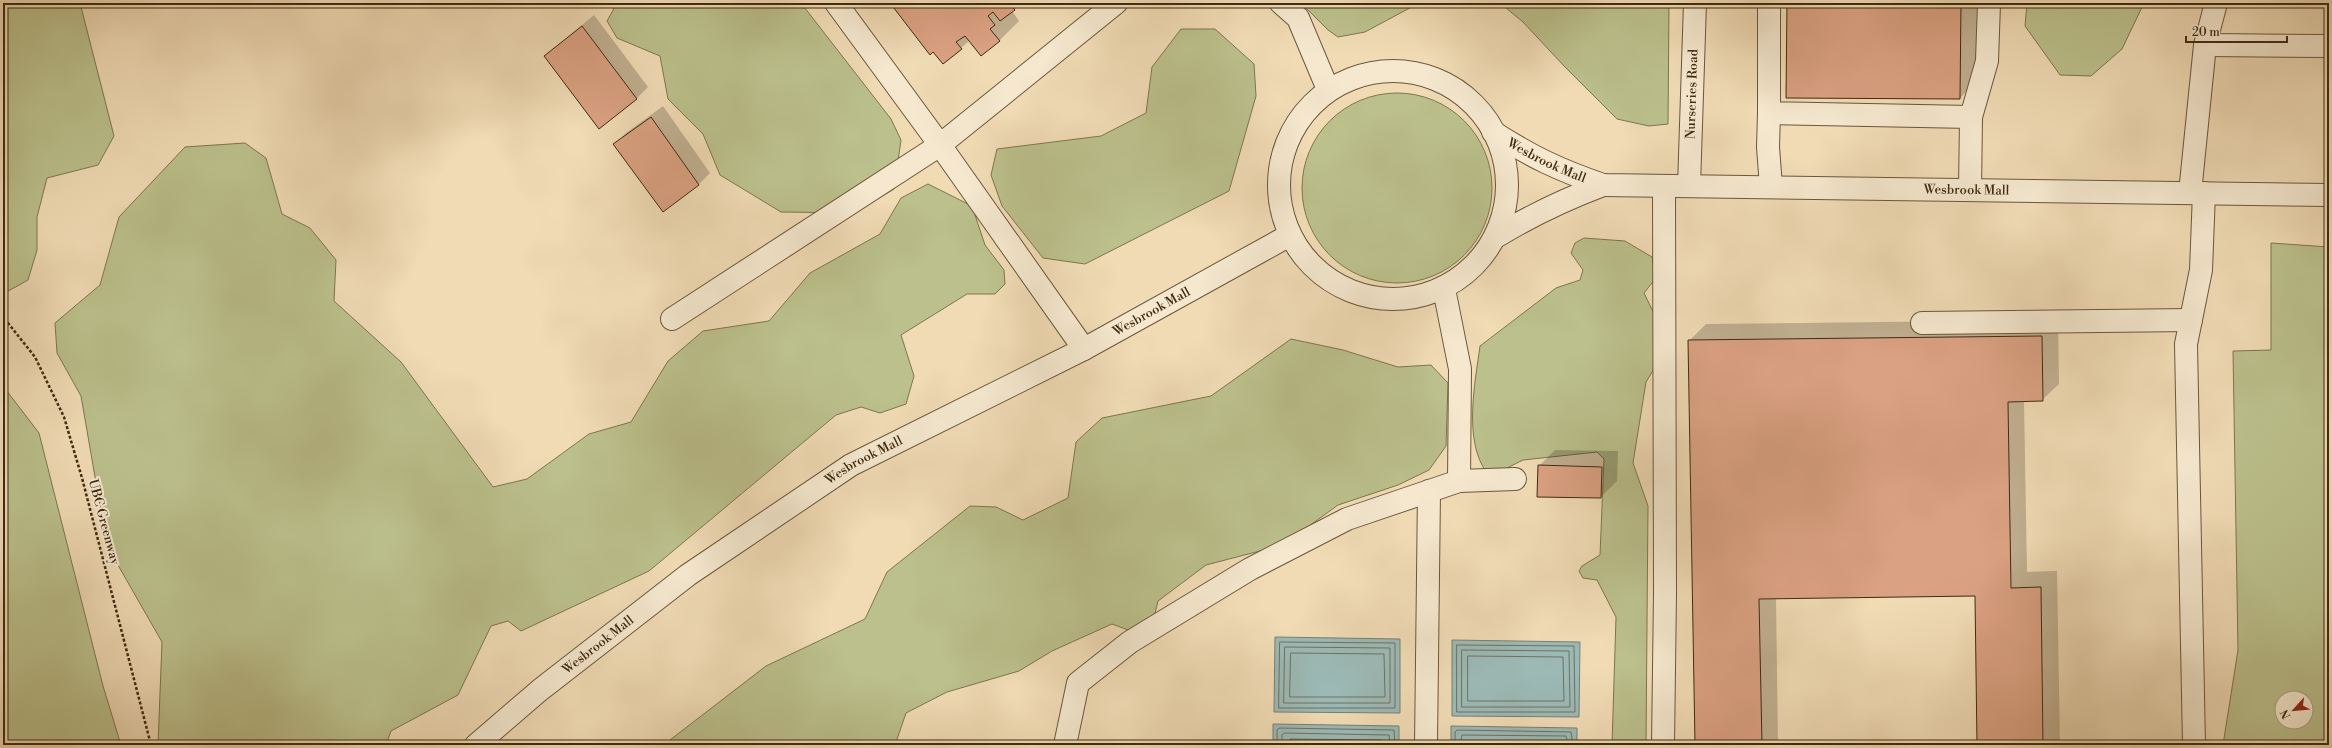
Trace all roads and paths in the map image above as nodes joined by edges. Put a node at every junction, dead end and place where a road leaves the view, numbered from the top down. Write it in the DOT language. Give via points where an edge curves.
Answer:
graph roads {
  1 [pos="836,3"];
  2 [pos="1116,3"];
  3 [pos="1281,3"];
  4 [pos="1695,3"];
  5 [pos="1769,3"];
  6 [pos="1989,3"];
  7 [pos="2216,3"];
  8 [pos="2205,45"];
  9 [pos="2329,46"];
  10 [pos="1327,87"];
  11 [pos="1769,113"];
  12 [pos="1971,117"];
  13 [pos="1493,132"];
  14 [pos="940,145"];
  15 [pos="1603,185"];
  16 [pos="1664,186"];
  17 [pos="1689,186"];
  18 [pos="1771,187"];
  19 [pos="1970,190"];
  20 [pos="2197,194"];
  21 [pos="2329,196"];
  22 [pos="1290,235"];
  23 [pos="1499,236"];
  24 [pos="1444,289"];
  25 [pos="672,319"];
  26 [pos="2191,320"];
  27 [pos="3,321"];
  28 [pos="1922,323"];
  29 [pos="1084,349"];
  30 [pos="1515,479"];
  31 [pos="1459,481"];
  32 [pos="1430,491"];
  33 [pos="151,745"];
  34 [pos="476,745"];
  35 [pos="1065,745"];
  36 [pos="1426,745"];
  37 [pos="1663,745"];
  38 [pos="2194,745"];
  1 -- 14 [label="street"];
  2 -- 14 [label="street"];
  3 -- 10 [label="street" via="1298,18"];
  4 -- 17 [label="street, Nurseries Road"];
  5 -- 11 [label="street"];
  6 -- 12 [label="street" via="1987,61"];
  7 -- 8 [label="street"];
  8 -- 9 [label="street"];
  8 -- 20 [label="street"];
  10 -- 13 [label="street" via="1359,75 1390,70 1425,74 1453,88 1477,108"];
  10 -- 22 [label="street" via="1300,115 1283,150 1278,188"];
  11 -- 12 [label="street"];
  11 -- 18 [label="street"];
  12 -- 19 [label="street"];
  13 -- 15 [label="street, Wesbrook Mall" via="1532,157 1564,172"];
  13 -- 23 [label="street" via="1505,179 1506,196"];
  14 -- 25 [label="street"];
  14 -- 29 [label="street"];
  15 -- 16 [label="street, Wesbrook Mall"];
  15 -- 23 [label="street, Wesbrook Mall" via="1563,200"];
  16 -- 17 [label="street, Wesbrook Mall"];
  16 -- 37 [label="street"];
  17 -- 18 [label="street, Wesbrook Mall"];
  18 -- 19 [label="street, Wesbrook Mall"];
  19 -- 20 [label="street, Wesbrook Mall"];
  20 -- 21 [label="street, Wesbrook Mall"];
  20 -- 26 [label="street" via="2201,270"];
  22 -- 24 [label="street" via="1307,260 1342,287 1385,299 1414,299"];
  22 -- 29 [label="street, Wesbrook Mall"];
  23 -- 24 [label="street" via="1483,259 1458,281"];
  24 -- 31 [label="street" via="1460,369"];
  26 -- 28 [label="street"];
  26 -- 38 [label="street" via="2186,344"];
  27 -- 33 [label="path, UBC Greenway" via="8,323 35,357 64,417"];
  29 -- 34 [label="street, Wesbrook Mall" via="851,465 688,575 540,690"];
  30 -- 31 [label="street"];
  31 -- 32 [label="street"];
  32 -- 35 [label="street" via="1347,519 1250,568 1130,642 1078,683"];
  32 -- 36 [label="street"];
}
